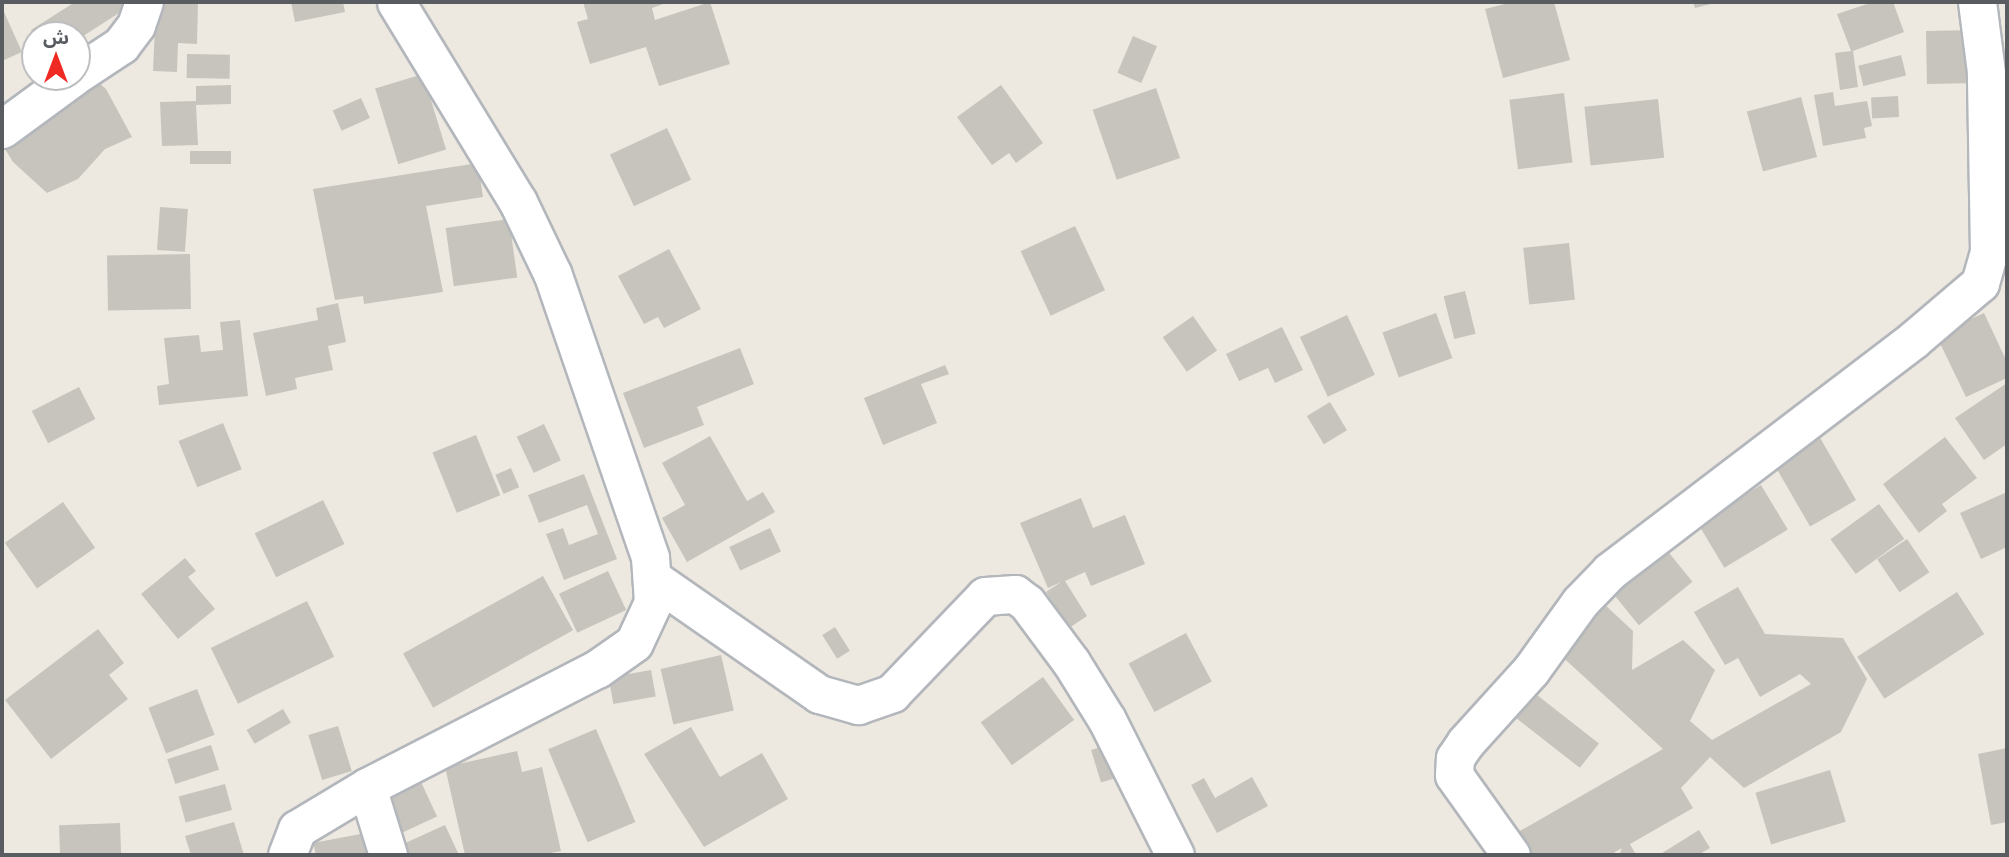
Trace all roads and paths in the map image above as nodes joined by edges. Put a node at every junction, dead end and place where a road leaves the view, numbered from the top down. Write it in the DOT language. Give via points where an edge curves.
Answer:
graph roads {
  1 [pos="144,2"];
  2 [pos="396,2"];
  3 [pos="1977,2"];
  4 [pos="91,65"];
  5 [pos="54,91"];
  6 [pos="2,129"];
  7 [pos="655,580"];
  8 [pos="367,788"];
  9 [pos="287,855"];
  10 [pos="388,855"];
  11 [pos="1175,855"];
  12 [pos="1511,855"];
  1 -- 4 [label="street" via="136,25 121,45"];
  2 -- 7 [label="street" via="518,202 552,273"];
  3 -- 12 [label="street" via="1986,72 1989,252 1980,283 1913,340 1643,541 1580,602 1531,670 1455,758 1459,786"];
  5 -- 6 [label="street"];
  7 -- 8 [label="street" via="653,602 634,643 597,668"];
  7 -- 11 [label="street" via="819,694 858,705 892,693 985,596 1015,594 1056,642 1108,720"];
  8 -- 9 [label="street" via="298,829"];
  8 -- 10 [label="street"];
}
